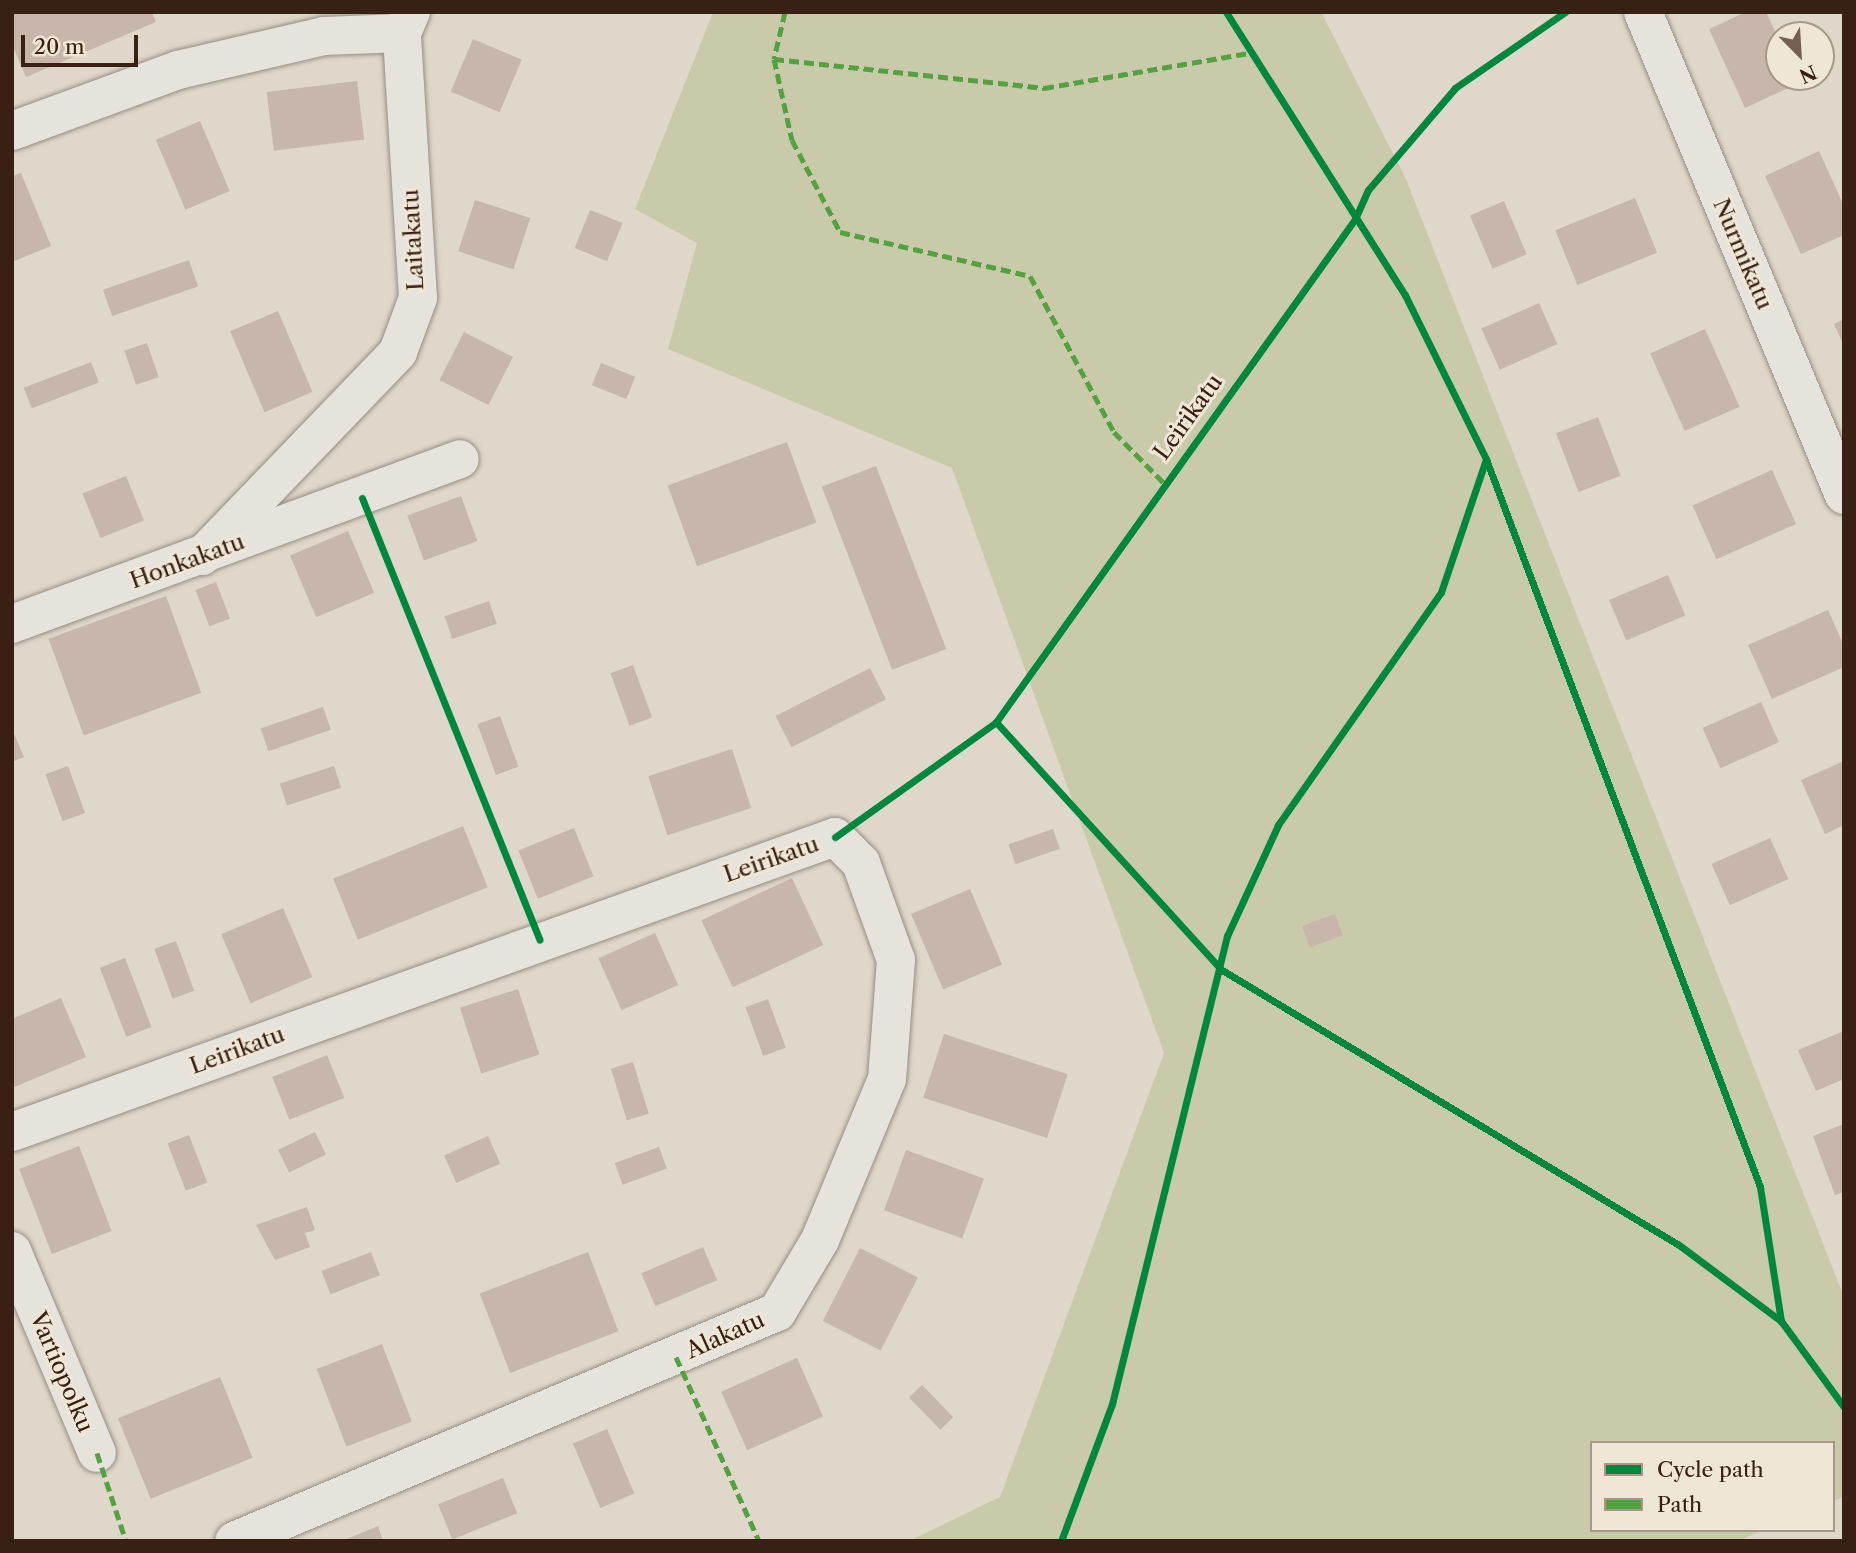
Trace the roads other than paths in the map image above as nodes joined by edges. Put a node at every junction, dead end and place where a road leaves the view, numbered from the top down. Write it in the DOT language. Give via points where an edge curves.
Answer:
graph roads {
  1 [pos="1643,12"];
  2 [pos="406,23"];
  3 [pos="12,131"];
  4 [pos="460,459"];
  5 [pos="1844,495"];
  6 [pos="202,556"];
  7 [pos="12,624"];
  8 [pos="835,837"];
  9 [pos="12,1132"];
  10 [pos="12,1251"];
  11 [pos="97,1453"];
  12 [pos="234,1541"];
  1 -- 5 [label="street, Nurmikatu"];
  2 -- 3 [label="street" via="324,36 178,70"];
  2 -- 6 [label="street, Laitakatu" via="418,298 398,352"];
  4 -- 6 [label="street, Honkakatu"];
  6 -- 7 [label="street, Honkakatu"];
  8 -- 9 [label="street, Leirikatu"];
  8 -- 12 [label="street, Alakatu" via="861,863 881,905 896,960 896,1009 887,1079 820,1240 777,1312"];
  10 -- 11 [label="street, Vartiopolku"];
}
